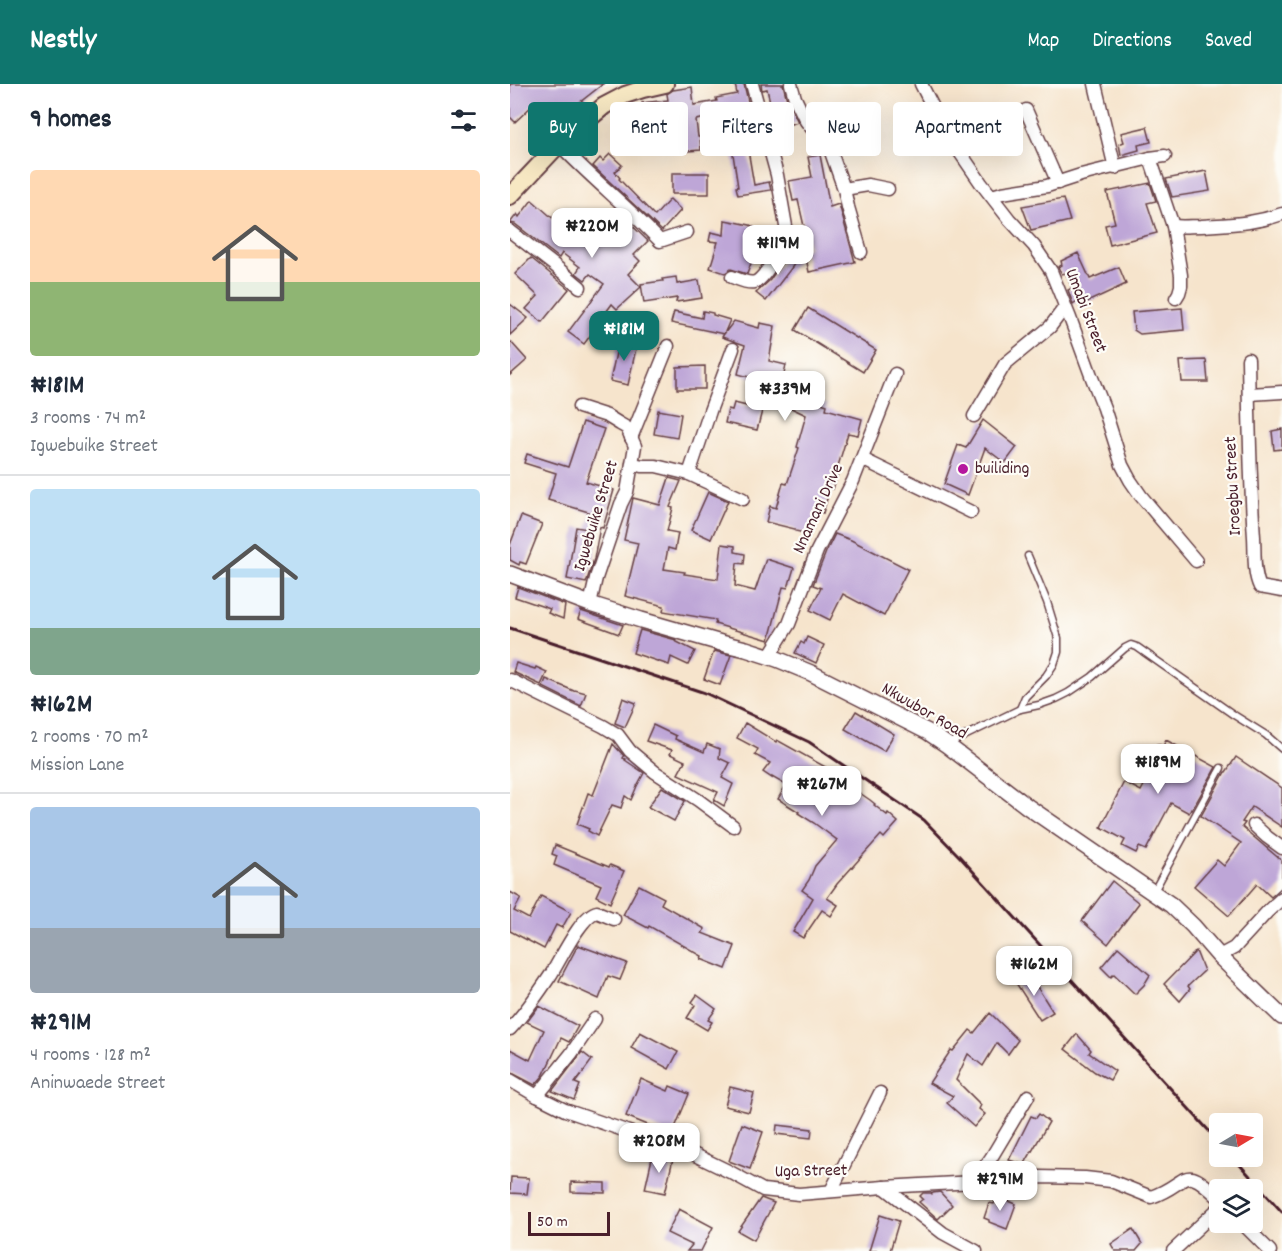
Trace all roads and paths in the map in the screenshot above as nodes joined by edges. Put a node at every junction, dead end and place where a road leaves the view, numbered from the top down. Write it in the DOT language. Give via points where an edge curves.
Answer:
graph roads {
  1 [pos="752,84"];
  2 [pos="791,84"];
  3 [pos="921,84"];
  4 [pos="1095,84"];
  5 [pos="656,85"];
  6 [pos="1026,110"];
  7 [pos="598,111"];
  8 [pos="548,156"];
  9 [pos="571,156"];
  10 [pos="1165,156"];
  11 [pos="1150,158"];
  12 [pos="1115,168"];
  13 [pos="1058,183"];
  14 [pos="844,189"];
  15 [pos="888,189"];
  16 [pos="510,196"];
  17 [pos="992,196"];
  18 [pos="1282,214"];
  19 [pos="1173,226"];
  20 [pos="510,231"];
  21 [pos="687,232"];
  22 [pos="861,252"];
  23 [pos="732,277"];
  24 [pos="580,287"];
  25 [pos="1176,298"];
  26 [pos="1065,307"];
  27 [pos="668,346"];
  28 [pos="733,349"];
  29 [pos="1248,360"];
  30 [pos="895,374"];
  31 [pos="1282,392"];
  32 [pos="1249,394"];
  33 [pos="579,407"];
  34 [pos="974,416"];
  35 [pos="631,438"];
  36 [pos="862,459"];
  37 [pos="632,464"];
  38 [pos="689,474"];
  39 [pos="743,499"];
  40 [pos="971,512"];
  41 [pos="1028,556"];
  42 [pos="1196,561"];
  43 [pos="510,574"];
  44 [pos="1282,591"];
  45 [pos="590,604"];
  46 [pos="769,656"];
  47 [pos="510,680"];
  48 [pos="1020,709"];
  49 [pos="947,745"];
  50 [pos="1282,749"];
  51 [pos="1221,768"];
  52 [pos="1254,825"];
  53 [pos="733,826"];
  54 [pos="1282,848"];
  55 [pos="1153,892"];
  56 [pos="1282,898"];
  57 [pos="614,919"];
  58 [pos="1219,956"];
  59 [pos="1282,1017"];
  60 [pos="596,1019"];
  61 [pos="510,1029"];
  62 [pos="510,1080"];
  63 [pos="880,1093"];
  64 [pos="537,1096"];
  65 [pos="1028,1096"];
  66 [pos="974,1182"];
  67 [pos="884,1187"];
  68 [pos="1209,1189"];
  69 [pos="831,1191"];
  70 [pos="1209,1217"];
  71 [pos="1252,1233"];
  72 [pos="976,1251"];
  73 [pos="1173,1251"];
  74 [pos="1270,1251"];
  1 -- 23 [label="street" via="777,175 787,231 760,279 748,283"];
  2 -- 14 [label="street" via="806,121 831,152"];
  3 -- 17 [label="street, Umabi Street" via="944,129"];
  4 -- 12 [label="street"];
  5 -- 7 [label="main road" via="625,95"];
  6 -- 13 [label="street"];
  8 -- 16 [label="main road"];
  9 -- 21 [label="street" via="660,241"];
  10 -- 11 [label="street"];
  11 -- 12 [label="street"];
  11 -- 19 [label="street"];
  12 -- 13 [label="street"];
  13 -- 17 [label="street"];
  14 -- 15 [label="street" via="868,185"];
  14 -- 22 [label="street"];
  17 -- 26 [label="street, Umabi Street" via="1051,271"];
  18 -- 19 [label="street" via="1238,225"];
  19 -- 25 [label="street" via="1181,275"];
  20 -- 24 [label="street"];
  26 -- 34 [label="street" via="1050,327 1005,364"];
  26 -- 42 [label="street, Umabi Street" via="1122,465 1141,496"];
  27 -- 35 [label="street"];
  28 -- 38 [label="street"];
  29 -- 32 [label="street"];
  30 -- 36 [label="street, Nnamani Drive"];
  31 -- 32 [label="street"];
  32 -- 44 [label="street, Iroegbu Street" via="1258,585"];
  33 -- 35 [label="street" via="607,416 627,428"];
  35 -- 37 [label="street, Igwebuike Street" via="635,446"];
  36 -- 40 [label="street"];
  36 -- 46 [label="street, Nnamani Drive" via="817,551 789,624"];
  37 -- 38 [label="street"];
  37 -- 45 [label="street, Igwebuike Street" via="627,492"];
  38 -- 39 [label="street"];
  41 -- 48 [label="lane" via="1047,602 1058,638 1058,652 1046,676 1025,697"];
  43 -- 45 [label="street, Nkwubor Road"];
  45 -- 46 [label="street, Nkwubor Road"];
  46 -- 49 [label="street, Nkwubor Road" via="838,686"];
  47 -- 53 [label="street" via="618,735 655,772"];
  48 -- 49 [label="lane"];
  48 -- 50 [label="lane" via="1068,693 1131,645"];
  49 -- 55 [label="street, Nkwubor Road" via="1028,807"];
  51 -- 55 [label="lane"];
  52 -- 54 [label="street"];
  55 -- 58 [label="street, Nkwubor Road" via="1181,914"];
  56 -- 58 [label="street" via="1234,948"];
  57 -- 61 [label="street" via="597,912 590,914"];
  58 -- 59 [label="street, Nkwubor Road"];
  60 -- 64 [label="street"];
  62 -- 64 [label="street, Uga Street"];
  63 -- 69 [label="street"];
  64 -- 69 [label="street, Uga Street" via="565,1110 693,1154 763,1190 799,1194"];
  65 -- 66 [label="street"];
  66 -- 67 [label="street, Uga Street"];
  66 -- 68 [label="street, Uga Street" via="1085,1178 1111,1181 1151,1197 1184,1178 1191,1178"];
  67 -- 69 [label="street, Uga Street"];
  67 -- 72 [label="street" via="943,1233"];
  70 -- 73 [label="street"];
  71 -- 74 [label="street"];
}
